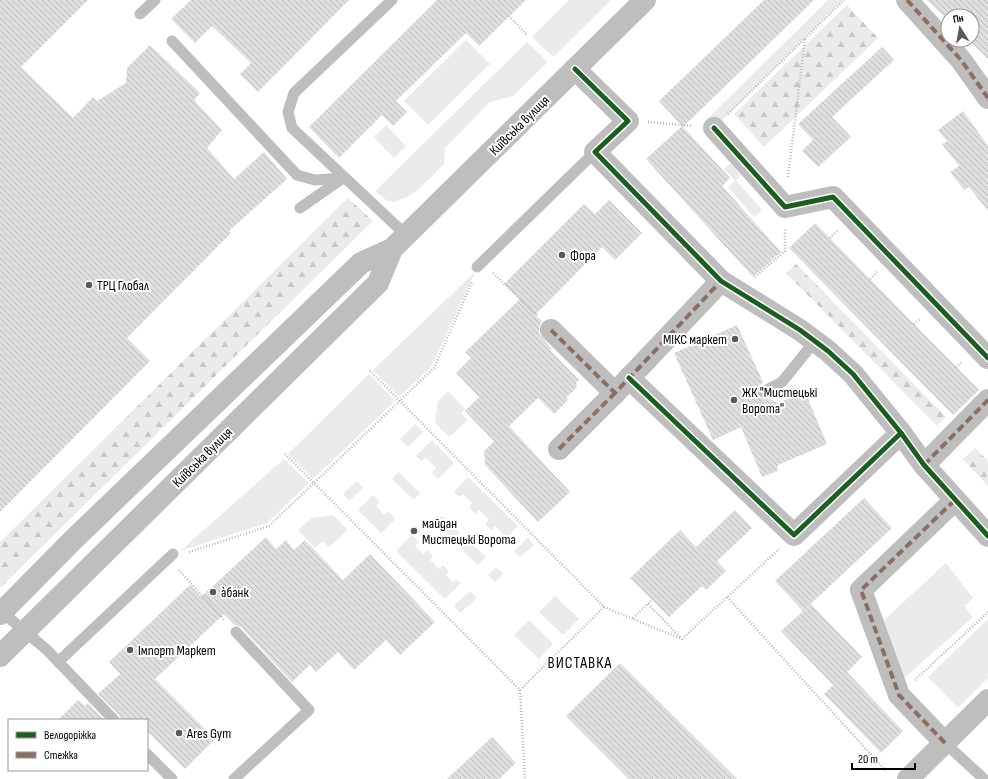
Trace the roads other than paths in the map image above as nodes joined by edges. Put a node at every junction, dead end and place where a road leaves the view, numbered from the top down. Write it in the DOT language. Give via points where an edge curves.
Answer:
graph roads {
  1 [pos="155,0"];
  2 [pos="392,0"];
  3 [pos="645,0"];
  4 [pos="907,0"];
  5 [pos="140,14"];
  6 [pos="172,41"];
  7 [pos="575,69"];
  8 [pos="988,98"];
  9 [pos="714,128"];
  10 [pos="595,152"];
  11 [pos="344,178"];
  12 [pos="300,208"];
  13 [pos="399,242"];
  14 [pos="479,264"];
  15 [pos="730,286"];
  16 [pos="552,330"];
  17 [pos="815,341"];
  18 [pos="988,358"];
  19 [pos="622,386"];
  20 [pos="763,392"];
  21 [pos="988,400"];
  22 [pos="901,433"];
  23 [pos="559,449"];
  24 [pos="924,465"];
  25 [pos="955,500"];
  26 [pos="988,536"];
  27 [pos="170,556"];
  28 [pos="1,613"];
  29 [pos="26,632"];
  30 [pos="236,632"];
  31 [pos="0,656"];
  32 [pos="58,662"];
  33 [pos="988,700"];
  34 [pos="113,719"];
  35 [pos="945,743"];
  36 [pos="148,755"];
  37 [pos="898,776"];
  38 [pos="172,779"];
  39 [pos="234,779"];
  40 [pos="984,779"];
  1 -- 5 [label="lane"];
  2 -- 11 [label="lane" via="294,94 288,112 292,128"];
  3 -- 7 [label="street, Київська вулиця"];
  4 -- 8 [label="street" via="961,60"];
  6 -- 11 [label="lane" via="297,175 315,180"];
  7 -- 10 [label="street" via="628,121"];
  7 -- 13 [label="street, Київська вулиця"];
  9 -- 18 [label="street" via="785,207 833,197"];
  10 -- 14 [label="lane"];
  10 -- 15 [label="street"];
  11 -- 12 [label="lane"];
  11 -- 13 [label="lane"];
  13 -- 28 [label="street, Київська вулиця" via="361,264 73,540"];
  13 -- 29 [label="street, Київська вулиця" via="378,283"];
  15 -- 17 [label="street"];
  15 -- 19 [label="street"];
  16 -- 19 [label="street"];
  17 -- 20 [label="lane" via="782,382"];
  17 -- 22 [label="street" via="853,374"];
  19 -- 22 [label="street" via="794,535"];
  19 -- 23 [label="street"];
  21 -- 24 [label="street"];
  22 -- 24 [label="street"];
  24 -- 25 [label="street"];
  25 -- 26 [label="street"];
  25 -- 35 [label="street" via="861,590 899,695"];
  27 -- 32 [label="lane"];
  28 -- 29 [label="lane"];
  29 -- 31 [label="street, Київська вулиця"];
  29 -- 32 [label="lane"];
  30 -- 39 [label="lane" via="309,710"];
  32 -- 34 [label="lane"];
  33 -- 35 [label="street"];
  35 -- 37 [label="street"];
  35 -- 40 [label="lane"];
  36 -- 38 [label="lane"];
}
